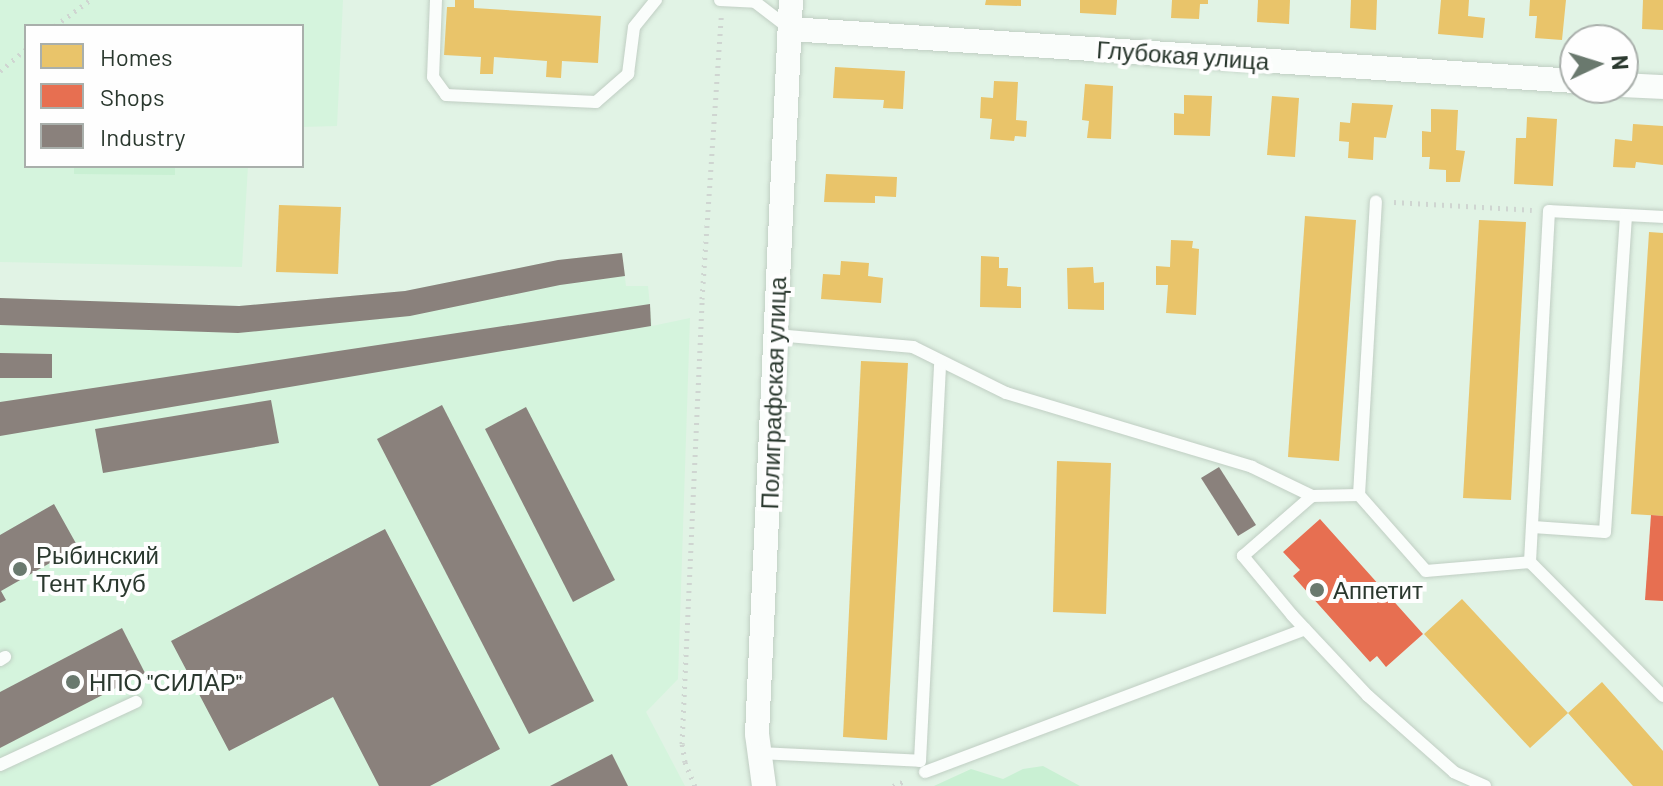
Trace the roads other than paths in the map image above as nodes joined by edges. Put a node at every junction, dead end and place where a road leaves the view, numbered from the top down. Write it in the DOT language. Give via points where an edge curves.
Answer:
graph roads {
  1 [pos="436,0"];
  2 [pos="656,0"];
  3 [pos="721,0"];
  4 [pos="791,0"];
  5 [pos="790,29"];
  6 [pos="1559,80"];
  7 [pos="1639,86"];
  8 [pos="1663,87"];
  9 [pos="1376,201"];
  10 [pos="1626,216"];
  11 [pos="1663,217"];
  12 [pos="776,335"];
  13 [pos="940,363"];
  14 [pos="1359,495"];
  15 [pos="1312,496"];
  16 [pos="1533,527"];
  17 [pos="1530,562"];
  18 [pos="1305,629"];
  19 [pos="1663,696"];
  20 [pos="136,702"];
  21 [pos="759,753"];
  22 [pos="0,765"];
  23 [pos="922,766"];
  24 [pos="764,786"];
  25 [pos="932,786"];
  26 [pos="1485,786"];
  1 -- 2 [label="lane" via="433,77 446,95 596,102 628,74 634,27"];
  3 -- 5 [label="lane" via="755,2"];
  4 -- 5 [label="street, Полиграфская улица"];
  5 -- 6 [label="street, Глубокая улица"];
  5 -- 12 [label="street, Полиграфская улица"];
  7 -- 8 [label="street"];
  9 -- 14 [label="lane"];
  10 -- 11 [label="lane"];
  10 -- 16 [label="lane" via="1605,532"];
  10 -- 16 [label="lane" via="1549,211"];
  12 -- 13 [label="lane" via="913,347"];
  12 -- 21 [label="street, Полиграфская улица"];
  13 -- 15 [label="lane" via="1006,393 1252,467"];
  13 -- 23 [label="lane"];
  14 -- 15 [label="lane"];
  14 -- 17 [label="lane" via="1426,571"];
  15 -- 18 [label="lane" via="1243,556"];
  16 -- 17 [label="lane"];
  17 -- 19 [label="lane"];
  18 -- 23 [label="lane"];
  18 -- 26 [label="lane" via="1368,696 1454,772"];
  20 -- 22 [label="lane"];
  21 -- 23 [label="lane"];
  21 -- 24 [label="street, Полиграфская улица"];
  23 -- 25 [label="lane"];
}
